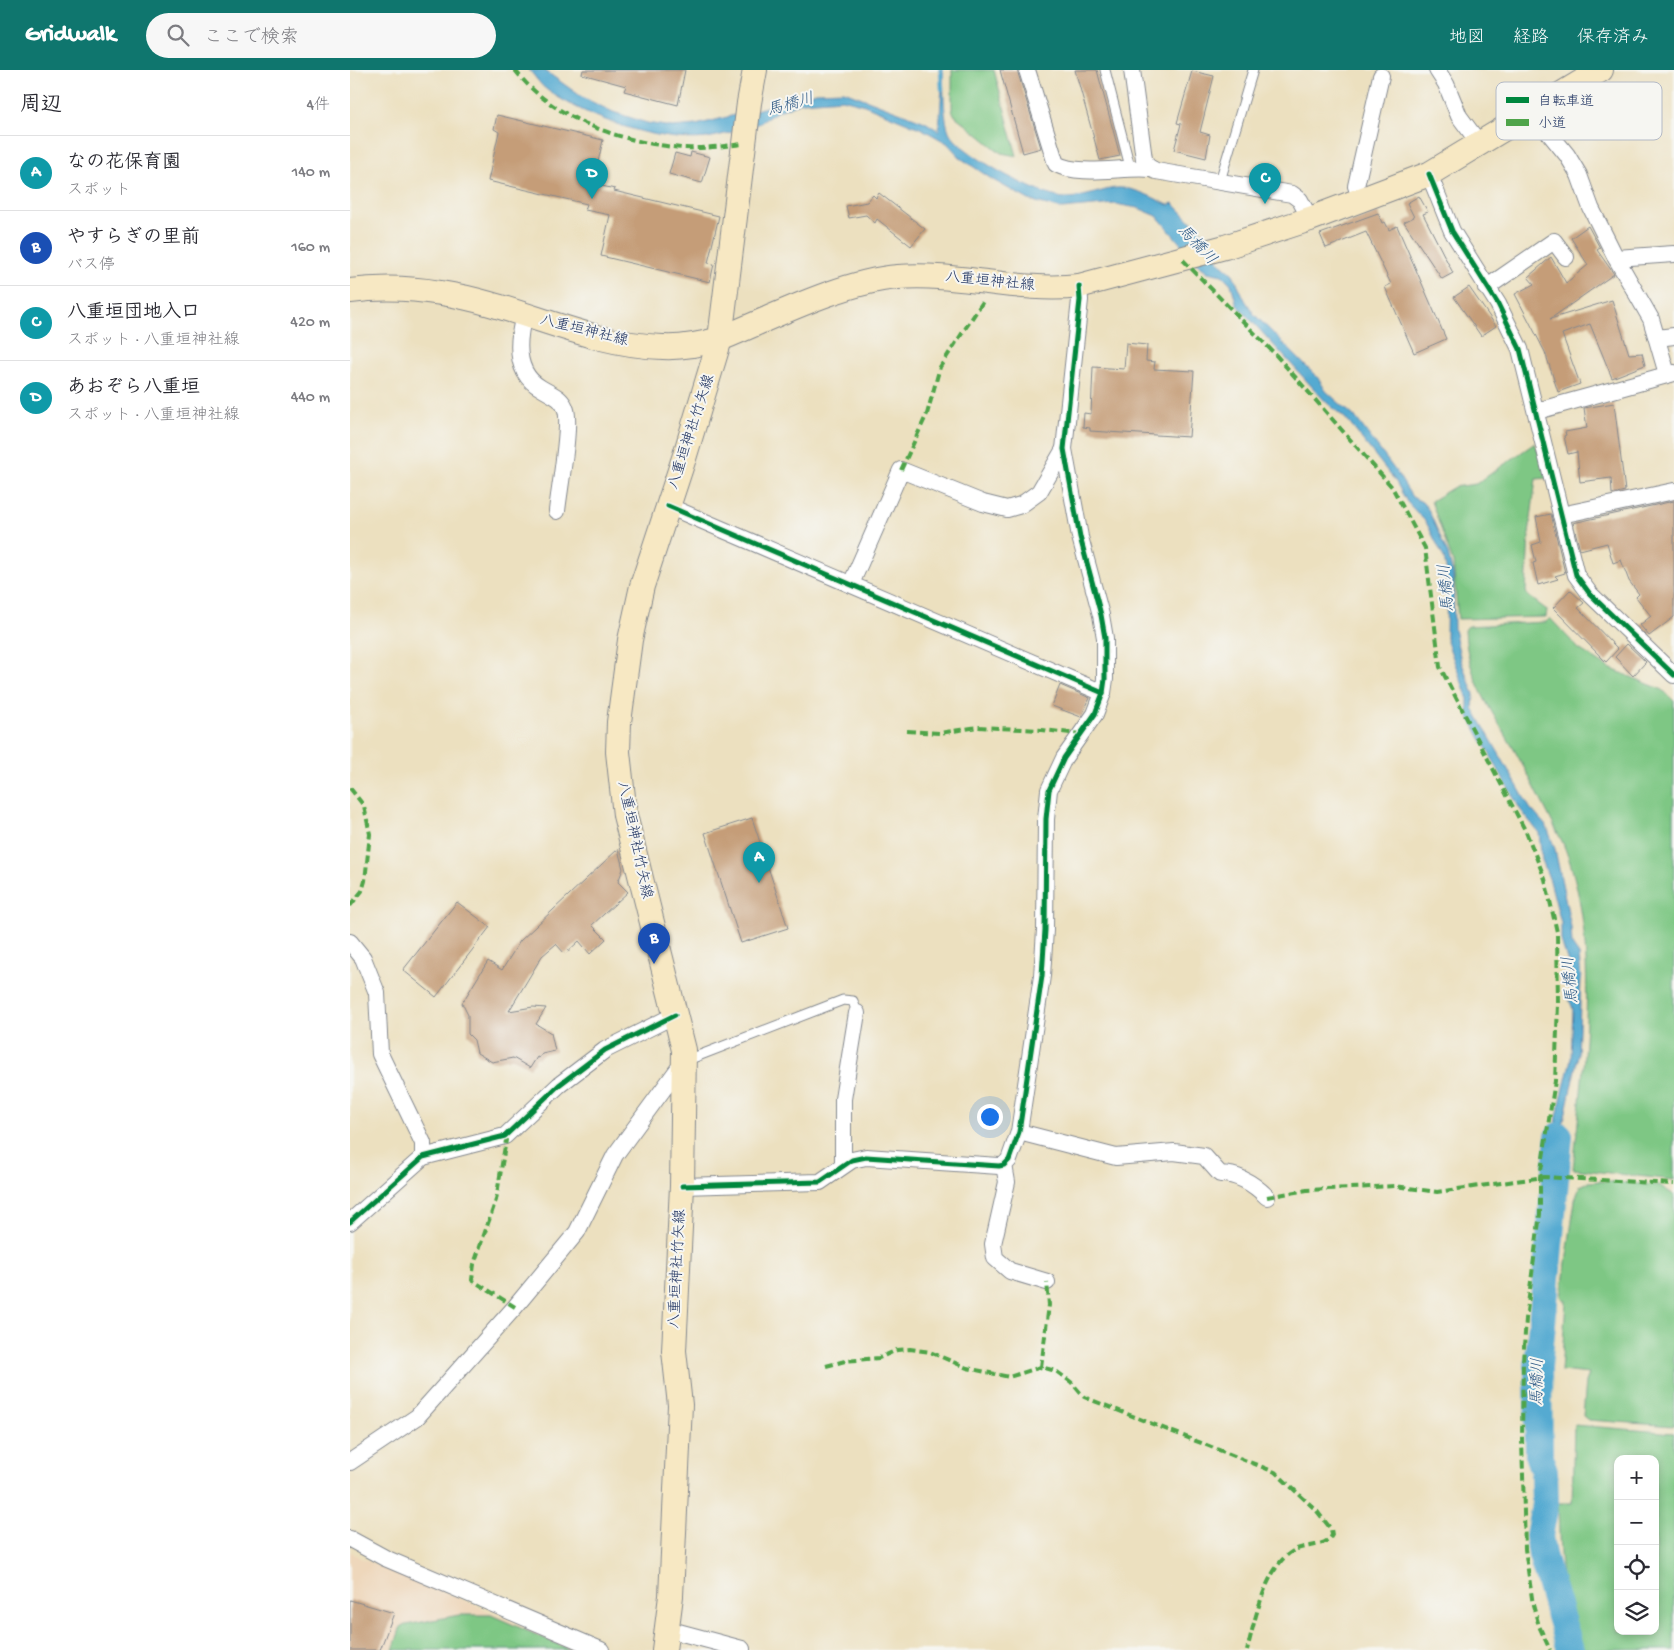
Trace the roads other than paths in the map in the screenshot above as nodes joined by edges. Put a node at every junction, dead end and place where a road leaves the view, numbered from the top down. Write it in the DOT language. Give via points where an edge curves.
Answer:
graph roads {
  1 [pos="755,70"];
  2 [pos="1027,70"];
  3 [pos="1104,70"];
  4 [pos="1132,70"];
  5 [pos="1253,70"];
  6 [pos="1437,70"];
  7 [pos="1601,70"];
  8 [pos="1381,76"];
  9 [pos="1581,82"];
  10 [pos="1496,133"];
  11 [pos="1555,140"];
  12 [pos="1479,143"];
  13 [pos="1130,167"];
  14 [pos="1152,169"];
  15 [pos="1429,174"];
  16 [pos="1220,181"];
  17 [pos="1361,200"];
  18 [pos="1310,219"];
  19 [pos="1674,254"];
  20 [pos="1566,257"];
  21 [pos="1616,258"];
  22 [pos="1079,286"];
  23 [pos="1486,288"];
  24 [pos="350,291"];
  25 [pos="524,316"];
  26 [pos="1674,336"];
  27 [pos="1657,338"];
  28 [pos="720,339"];
  29 [pos="1670,373"];
  30 [pos="1537,411"];
  31 [pos="1064,449"];
  32 [pos="1674,491"];
  33 [pos="668,506"];
  34 [pos="557,510"];
  35 [pos="1561,515"];
  36 [pos="850,584"];
  37 [pos="1674,675"];
  38 [pos="1103,694"];
  39 [pos="350,942"];
  40 [pos="858,1013"];
  41 [pos="675,1015"];
  42 [pos="684,1061"];
  43 [pos="1020,1132"];
  44 [pos="423,1157"];
  45 [pos="1004,1164"];
  46 [pos="843,1165"];
  47 [pos="682,1186"];
  48 [pos="1267,1197"];
  49 [pos="350,1222"];
  50 [pos="1047,1282"];
  51 [pos="350,1462"];
  52 [pos="350,1539"];
  53 [pos="666,1639"];
  54 [pos="742,1649"];
  55 [pos="601,1650"];
  1 -- 28 [label="main road, 八重垣神社竹矢線"];
  2 -- 13 [label="street" via="1056,164 1072,170"];
  3 -- 13 [label="lane"];
  4 -- 14 [label="street" via="1144,159"];
  5 -- 16 [label="lane"];
  6 -- 12 [label="street" via="1459,116"];
  7 -- 9 [label="main road, 八重垣神社線"];
  8 -- 17 [label="street" via="1356,186"];
  10 -- 12 [label="main road, 八重垣神社線"];
  11 -- 21 [label="street" via="1579,175"];
  12 -- 15 [label="main road, 八重垣神社線"];
  13 -- 14 [label="street"];
  14 -- 16 [label="street"];
  15 -- 17 [label="main road, 八重垣神社線"];
  15 -- 23 [label="street" via="1452,231"];
  16 -- 18 [label="street" via="1292,194 1300,200"];
  17 -- 18 [label="main road, 八重垣神社線"];
  18 -- 22 [label="main road, 八重垣神社線" via="1186,259"];
  19 -- 21 [label="street"];
  20 -- 23 [label="street" via="1554,241"];
  21 -- 27 [label="street" via="1651,320"];
  22 -- 28 [label="main road, 八重垣神社線" via="1055,289 952,277 898,277 855,285"];
  22 -- 31 [label="street"];
  23 -- 30 [label="street" via="1498,304 1520,349"];
  24 -- 25 [label="main road, 八重垣神社線" via="374,288 443,293"];
  25 -- 28 [label="main road, 八重垣神社線" via="627,343 664,347"];
  25 -- 34 [label="street" via="519,336 523,370 534,383 557,396 567,413"];
  26 -- 27 [label="street"];
  27 -- 29 [label="street"];
  28 -- 33 [label="main road, 八重垣神社竹矢線"];
  29 -- 30 [label="street"];
  30 -- 35 [label="street"];
  31 -- 36 [label="street" via="1038,492 1021,505 1007,509 983,503 901,470"];
  31 -- 38 [label="street" via="1080,537 1104,630"];
  32 -- 35 [label="street"];
  33 -- 36 [label="street"];
  33 -- 41 [label="main road, 八重垣神社竹矢線" via="642,586 630,640 618,752 625,815"];
  35 -- 37 [label="street" via="1576,575"];
  36 -- 38 [label="street"];
  38 -- 43 [label="street" via="1095,714 1064,758 1049,790 1042,976"];
  39 -- 44 [label="street" via="363,958 378,993 380,1054 423,1143"];
  40 -- 42 [label="lane" via="853,1001 843,1000"];
  40 -- 46 [label="street" via="843,1099"];
  41 -- 42 [label="main road, 八重垣神社竹矢線"];
  41 -- 44 [label="street" via="605,1050 559,1085 505,1136"];
  42 -- 47 [label="main road, 八重垣神社竹矢線"];
  42 -- 51 [label="street" via="615,1154 571,1240 417,1417"];
  43 -- 45 [label="street" via="1009,1160"];
  43 -- 48 [label="street" via="1116,1157 1174,1152 1204,1156 1220,1174 1231,1174 1254,1184"];
  44 -- 49 [label="street"];
  45 -- 46 [label="street" via="866,1157"];
  45 -- 50 [label="street" via="1007,1182 993,1244 995,1258 1010,1271"];
  46 -- 47 [label="street" via="820,1182"];
  47 -- 53 [label="main road, 八重垣神社竹矢線" via="674,1351 680,1405 672,1596"];
  52 -- 55 [label="street" via="385,1558"];
  53 -- 54 [label="street"];
}
